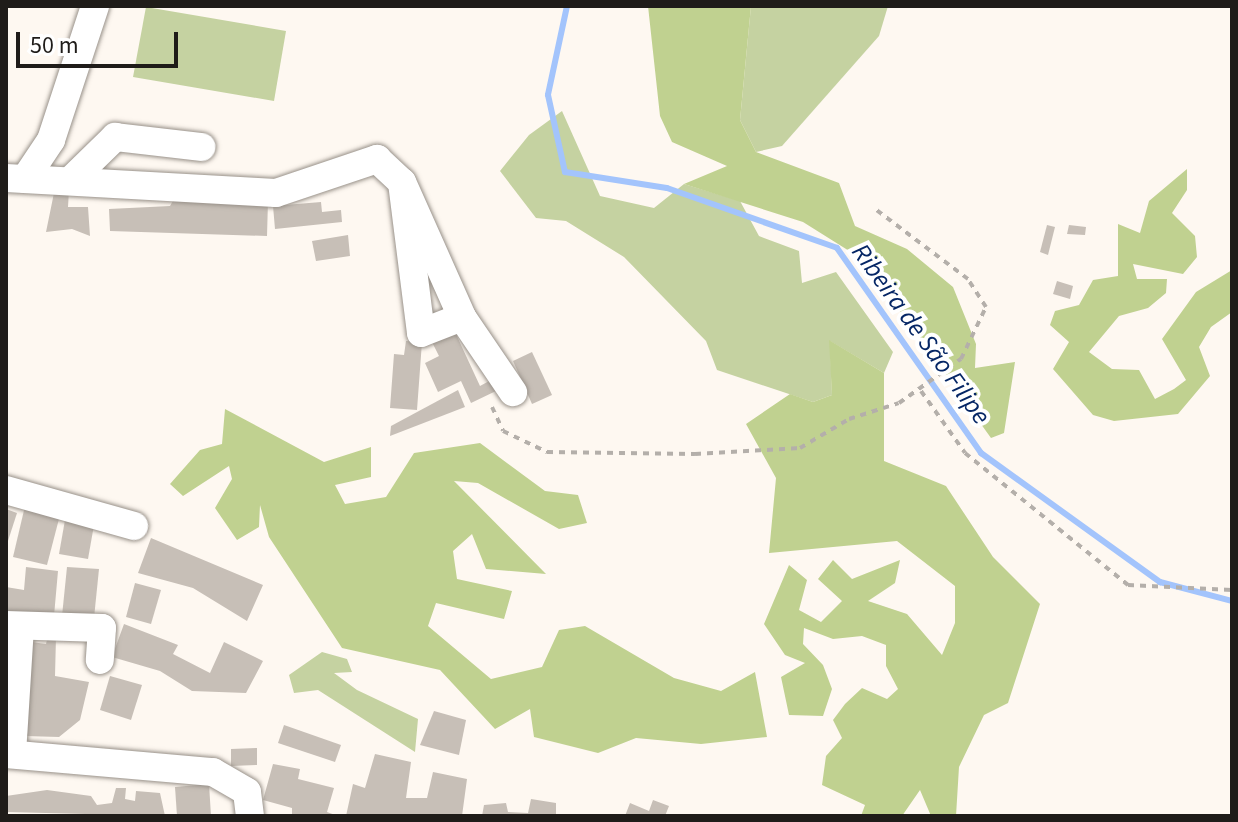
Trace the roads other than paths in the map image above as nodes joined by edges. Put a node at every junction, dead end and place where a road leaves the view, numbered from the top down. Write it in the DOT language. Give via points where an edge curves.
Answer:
graph roads {
  1 [pos="95,6"];
  2 [pos="201,147"];
  3 [pos="16,179"];
  4 [pos="71,180"];
  5 [pos="402,182"];
  6 [pos="462,317"];
  7 [pos="513,392"];
  8 [pos="6,490"];
  9 [pos="134,526"];
  10 [pos="13,626"];
  11 [pos="100,660"];
  12 [pos="9,754"];
  13 [pos="250,816"];
  1 -- 3 [label="street" via="51,140"];
  2 -- 4 [label="street" via="115,137"];
  3 -- 4 [label="street"];
  4 -- 5 [label="street" via="276,193 377,159"];
  5 -- 6 [label="street"];
  5 -- 6 [label="street" via="421,333"];
  6 -- 7 [label="street"];
  8 -- 9 [label="street"];
  10 -- 11 [label="street" via="102,628"];
  10 -- 12 [label="street"];
  12 -- 13 [label="street" via="213,772 247,792"];
}
